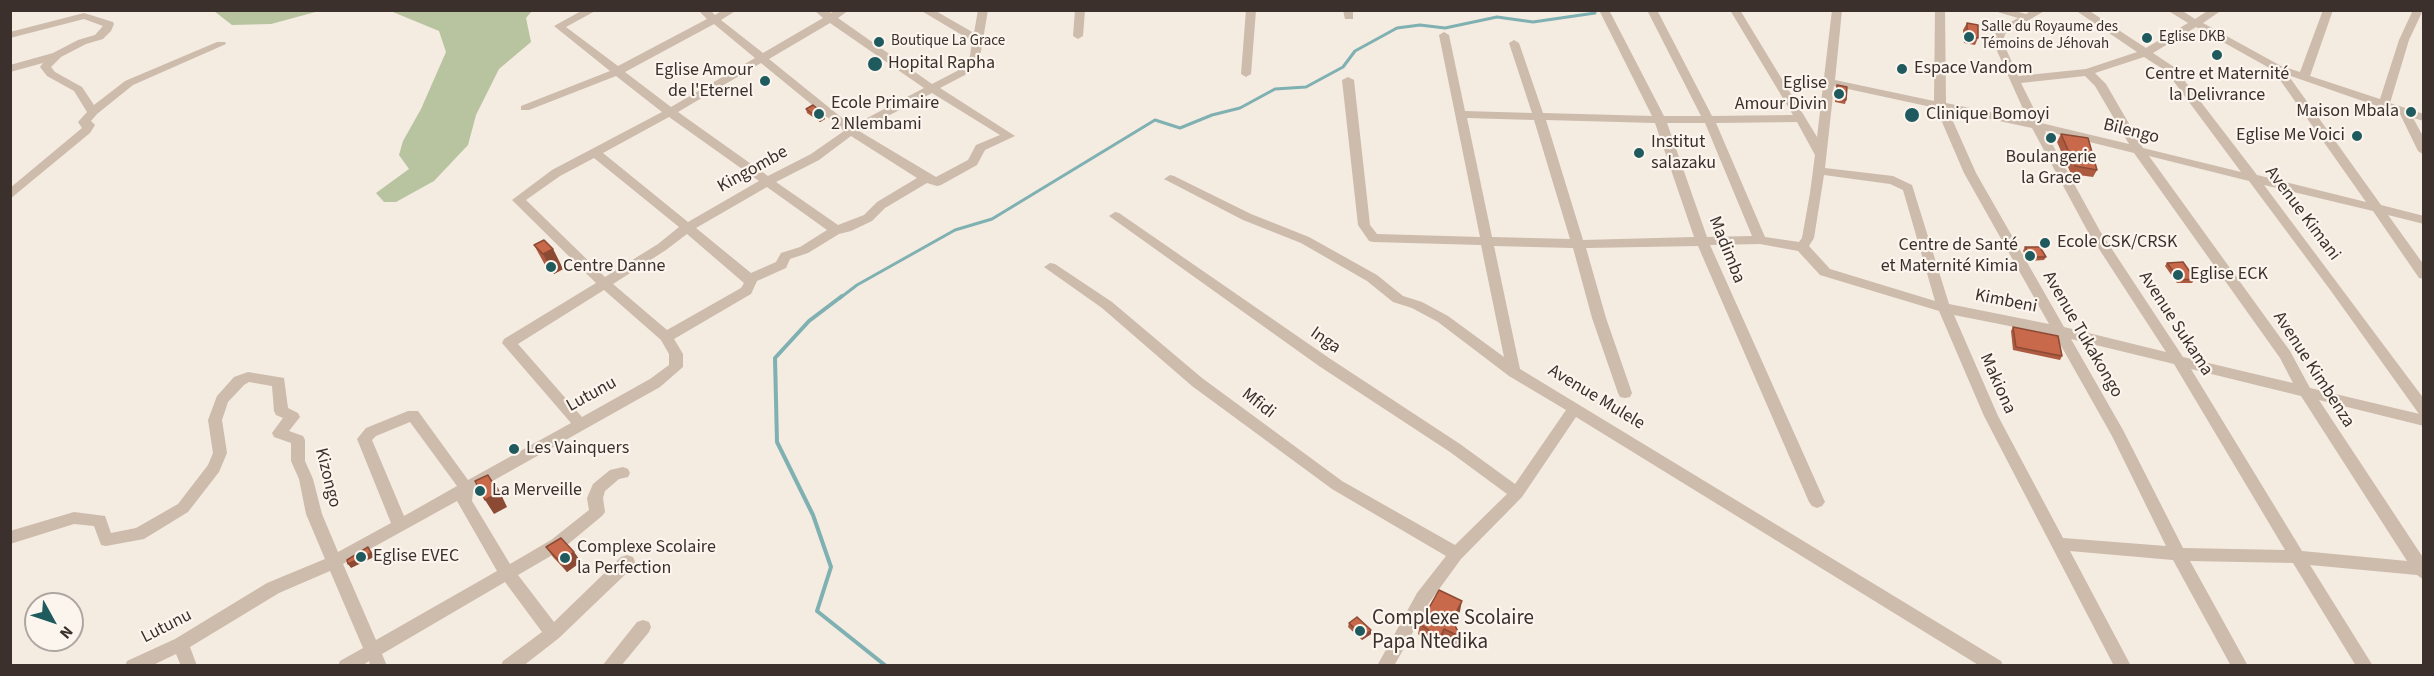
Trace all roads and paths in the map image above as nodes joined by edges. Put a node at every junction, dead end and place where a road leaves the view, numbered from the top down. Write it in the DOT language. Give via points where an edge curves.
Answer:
graph roads {
  1 [pos="592,10"];
  2 [pos="703,10"];
  3 [pos="732,10"];
  4 [pos="819,10"];
  5 [pos="844,10"];
  6 [pos="925,10"];
  7 [pos="983,10"];
  8 [pos="1080,10"];
  9 [pos="1251,10"];
  10 [pos="1604,10"];
  11 [pos="1653,10"];
  12 [pos="1735,10"];
  13 [pos="1940,10"];
  14 [pos="1996,10"];
  15 [pos="2041,10"];
  16 [pos="2080,10"];
  17 [pos="2172,10"];
  18 [pos="2217,10"];
  19 [pos="2328,10"];
  20 [pos="2418,10"];
  21 [pos="1834,12"];
  22 [pos="2025,16"];
  23 [pos="713,19"];
  24 [pos="831,19"];
  25 [pos="2196,26"];
  26 [pos="10,35"];
  27 [pos="1444,35"];
  28 [pos="1078,36"];
  29 [pos="977,39"];
  30 [pos="1514,43"];
  31 [pos="221,44"];
  32 [pos="2147,52"];
  33 [pos="57,55"];
  34 [pos="763,58"];
  35 [pos="2277,68"];
  36 [pos="10,69"];
  37 [pos="616,72"];
  38 [pos="2088,72"];
  39 [pos="1246,74"];
  40 [pos="2304,77"];
  41 [pos="1348,80"];
  42 [pos="2015,80"];
  43 [pos="1829,82"];
  44 [pos="930,87"];
  45 [pos="1940,105"];
  46 [pos="2384,105"];
  47 [pos="525,108"];
  48 [pos="2404,111"];
  49 [pos="93,112"];
  50 [pos="670,112"];
  51 [pos="1460,114"];
  52 [pos="1537,116"];
  53 [pos="1801,118"];
  54 [pos="2424,118"];
  55 [pos="1660,120"];
  56 [pos="1709,120"];
  57 [pos="2039,126"];
  58 [pos="851,131"];
  59 [pos="2424,151"];
  60 [pos="594,152"];
  61 [pos="2140,153"];
  62 [pos="1821,156"];
  63 [pos="1819,171"];
  64 [pos="926,178"];
  65 [pos="1170,179"];
  66 [pos="2252,179"];
  67 [pos="768,181"];
  68 [pos="10,195"];
  69 [pos="2376,208"];
  70 [pos="1115,216"];
  71 [pos="2424,220"];
  72 [pos="685,229"];
  73 [pos="836,230"];
  74 [pos="1760,240"];
  75 [pos="1702,241"];
  76 [pos="1489,243"];
  77 [pos="1578,244"];
  78 [pos="1802,247"];
  79 [pos="1050,267"];
  80 [pos="2424,275"];
  81 [pos="750,279"];
  82 [pos="604,284"];
  83 [pos="1944,308"];
  84 [pos="2059,331"];
  85 [pos="666,337"];
  86 [pos="2179,361"];
  87 [pos="1514,372"];
  88 [pos="2306,391"];
  89 [pos="1626,393"];
  90 [pos="1575,408"];
  91 [pos="2424,410"];
  92 [pos="2424,422"];
  93 [pos="580,424"];
  94 [pos="623,473"];
  95 [pos="466,488"];
  96 [pos="1517,493"];
  97 [pos="1817,502"];
  98 [pos="400,525"];
  99 [pos="10,538"];
  100 [pos="2059,544"];
  101 [pos="1456,554"];
  102 [pos="2178,554"];
  103 [pos="2297,557"];
  104 [pos="334,562"];
  105 [pos="627,562"];
  106 [pos="2423,570"];
  107 [pos="506,571"];
  108 [pos="643,627"];
  109 [pos="553,633"];
  110 [pos="181,644"];
  111 [pos="372,650"];
  112 [pos="133,666"];
  113 [pos="189,666"];
  114 [pos="346,666"];
  115 [pos="379,666"];
  116 [pos="509,666"];
  117 [pos="610,666"];
  118 [pos="1385,666"];
  119 [pos="1995,666"];
  120 [pos="2123,666"];
  121 [pos="2240,666"];
  122 [pos="2366,666"];
  1 -- 37 [label="street" via="559,26"];
  2 -- 23 [label="street"];
  3 -- 23 [label="street"];
  4 -- 24 [label="street"];
  5 -- 24 [label="street"];
  6 -- 29 [label="street"];
  7 -- 29 [label="street, Kingombe"];
  8 -- 28 [label="street"];
  9 -- 39 [label="street"];
  10 -- 55 [label="street, Madimba"];
  11 -- 56 [label="street"];
  12 -- 53 [label="street"];
  13 -- 45 [label="street, Avenue Tukakongo"];
  14 -- 22 [label="street"];
  15 -- 22 [label="street, Avenue Sukama"];
  16 -- 32 [label="street, Avenue Kimani"];
  17 -- 25 [label="street"];
  18 -- 25 [label="street"];
  19 -- 40 [label="street"];
  20 -- 46 [label="street" via="2404,40"];
  21 -- 43 [label="street"];
  22 -- 42 [label="street, Avenue Sukama" via="2000,32 1998,42"];
  23 -- 34 [label="street"];
  23 -- 37 [label="street"];
  24 -- 34 [label="street"];
  24 -- 44 [label="street"];
  25 -- 32 [label="street"];
  25 -- 35 [label="street"];
  26 -- 33 [label="street" via="84,16 108,22 103,35"];
  27 -- 51 [label="street"];
  29 -- 44 [label="street, Kingombe" via="975,57 962,73"];
  30 -- 52 [label="street"];
  31 -- 49 [label="street" via="134,79"];
  32 -- 38 [label="street"];
  32 -- 66 [label="street, Avenue Kimani" via="2170,69"];
  33 -- 36 [label="street"];
  33 -- 49 [label="street" via="45,67 78,89"];
  34 -- 50 [label="street"];
  34 -- 58 [label="street"];
  35 -- 40 [label="street"];
  35 -- 69 [label="street"];
  37 -- 47 [label="street"];
  37 -- 50 [label="street"];
  38 -- 42 [label="street"];
  38 -- 61 [label="street, Avenue Kimbenza" via="2100,84"];
  40 -- 46 [label="street"];
  41 -- 76 [label="street" via="1364,225 1373,238"];
  42 -- 57 [label="street, Avenue Sukama"];
  43 -- 45 [label="street, Bilengo"];
  43 -- 62 [label="street"];
  44 -- 58 [label="street, Kingombe"];
  44 -- 64 [label="street" via="1009,136 980,148 973,162 937,182"];
  45 -- 57 [label="street, Bilengo"];
  45 -- 84 [label="street, Avenue Tukakongo" via="1971,173"];
  46 -- 48 [label="street"];
  48 -- 54 [label="street"];
  48 -- 59 [label="street"];
  49 -- 68 [label="street" via="84,122 88,125 86,130"];
  50 -- 60 [label="street"];
  50 -- 67 [label="street"];
  51 -- 52 [label="street"];
  51 -- 76 [label="street"];
  52 -- 55 [label="street"];
  52 -- 77 [label="street"];
  53 -- 56 [label="street"];
  53 -- 62 [label="street"];
  55 -- 56 [label="street"];
  55 -- 75 [label="street, Madimba"];
  56 -- 74 [label="street"];
  57 -- 61 [label="street, Bilengo"];
  57 -- 86 [label="street, Avenue Sukama" via="2094,232"];
  58 -- 64 [label="street"];
  58 -- 67 [label="street, Kingombe" via="815,158"];
  60 -- 72 [label="street"];
  60 -- 82 [label="street" via="518,200"];
  61 -- 66 [label="street, Bilengo"];
  61 -- 88 [label="street, Avenue Kimbenza" via="2285,355"];
  62 -- 63 [label="street"];
  63 -- 78 [label="street" via="1808,238"];
  63 -- 83 [label="street, Makiona" via="1893,180 1908,188"];
  64 -- 73 [label="street" via="881,205 868,218"];
  65 -- 87 [label="street, Avenue Mulele" via="1305,240 1372,278 1398,299 1443,319"];
  66 -- 69 [label="street, Bilengo"];
  66 -- 91 [label="street, Avenue Kimani"];
  67 -- 72 [label="street, Kingombe"];
  67 -- 73 [label="street"];
  69 -- 71 [label="street, Bilengo"];
  69 -- 80 [label="street"];
  70 -- 96 [label="street, Inga"];
  72 -- 81 [label="street"];
  72 -- 82 [label="street, Kingombe"];
  73 -- 81 [label="street"];
  74 -- 75 [label="street"];
  74 -- 78 [label="street"];
  75 -- 77 [label="street"];
  75 -- 97 [label="street, Madimba"];
  76 -- 77 [label="street"];
  76 -- 87 [label="street"];
  77 -- 89 [label="street"];
  78 -- 83 [label="street, Kimbeni" via="1819,267 1831,274"];
  79 -- 101 [label="street, Mfidi" via="1107,305 1197,382 1336,485"];
  81 -- 85 [label="street" via="746,291"];
  82 -- 85 [label="street"];
  82 -- 93 [label="street, Kingombe" via="509,343"];
  83 -- 84 [label="street, Kimbeni"];
  83 -- 100 [label="street, Makiona" via="1991,416"];
  84 -- 86 [label="street, Kimbeni"];
  84 -- 102 [label="street, Avenue Tukakongo" via="2118,434"];
  85 -- 93 [label="street, Lutunu" via="677,359 671,373"];
  86 -- 88 [label="street, Kimbeni"];
  86 -- 103 [label="street, Avenue Sukama"];
  87 -- 90 [label="street, Avenue Mulele"];
  88 -- 92 [label="street, Kimbeni"];
  88 -- 106 [label="street, Avenue Kimbenza"];
  90 -- 96 [label="street"];
  90 -- 119 [label="street, Avenue Mulele"];
  93 -- 95 [label="street, Lutunu"];
  94 -- 107 [label="street" via="615,474 598,488 597,512 581,527 536,558"];
  95 -- 98 [label="street, Lutunu"];
  95 -- 98 [label="street" via="413,415 371,432 363,443"];
  95 -- 107 [label="street" via="464,502"];
  96 -- 101 [label="street"];
  98 -- 104 [label="street, Lutunu"];
  99 -- 104 [label="street, Kizongo" via="74,518 100,520 106,540 139,534 183,508 214,468 220,453 215,420 222,400 248,377 279,382 281,411 293,417 279,433 298,440 298,461"];
  100 -- 102 [label="street"];
  100 -- 120 [label="street, Makiona"];
  101 -- 118 [label="street" via="1423,598"];
  102 -- 103 [label="street"];
  102 -- 121 [label="street, Avenue Tukakongo"];
  103 -- 106 [label="street"];
  103 -- 122 [label="street, Avenue Sukama"];
  104 -- 110 [label="street, Lutunu" via="273,588"];
  104 -- 111 [label="street"];
  105 -- 109 [label="street"];
  107 -- 109 [label="street"];
  107 -- 111 [label="street"];
  108 -- 117 [label="street"];
  109 -- 116 [label="street"];
  110 -- 112 [label="street, Lutunu"];
  110 -- 113 [label="street"];
  111 -- 114 [label="street"];
  111 -- 115 [label="street"];
}
